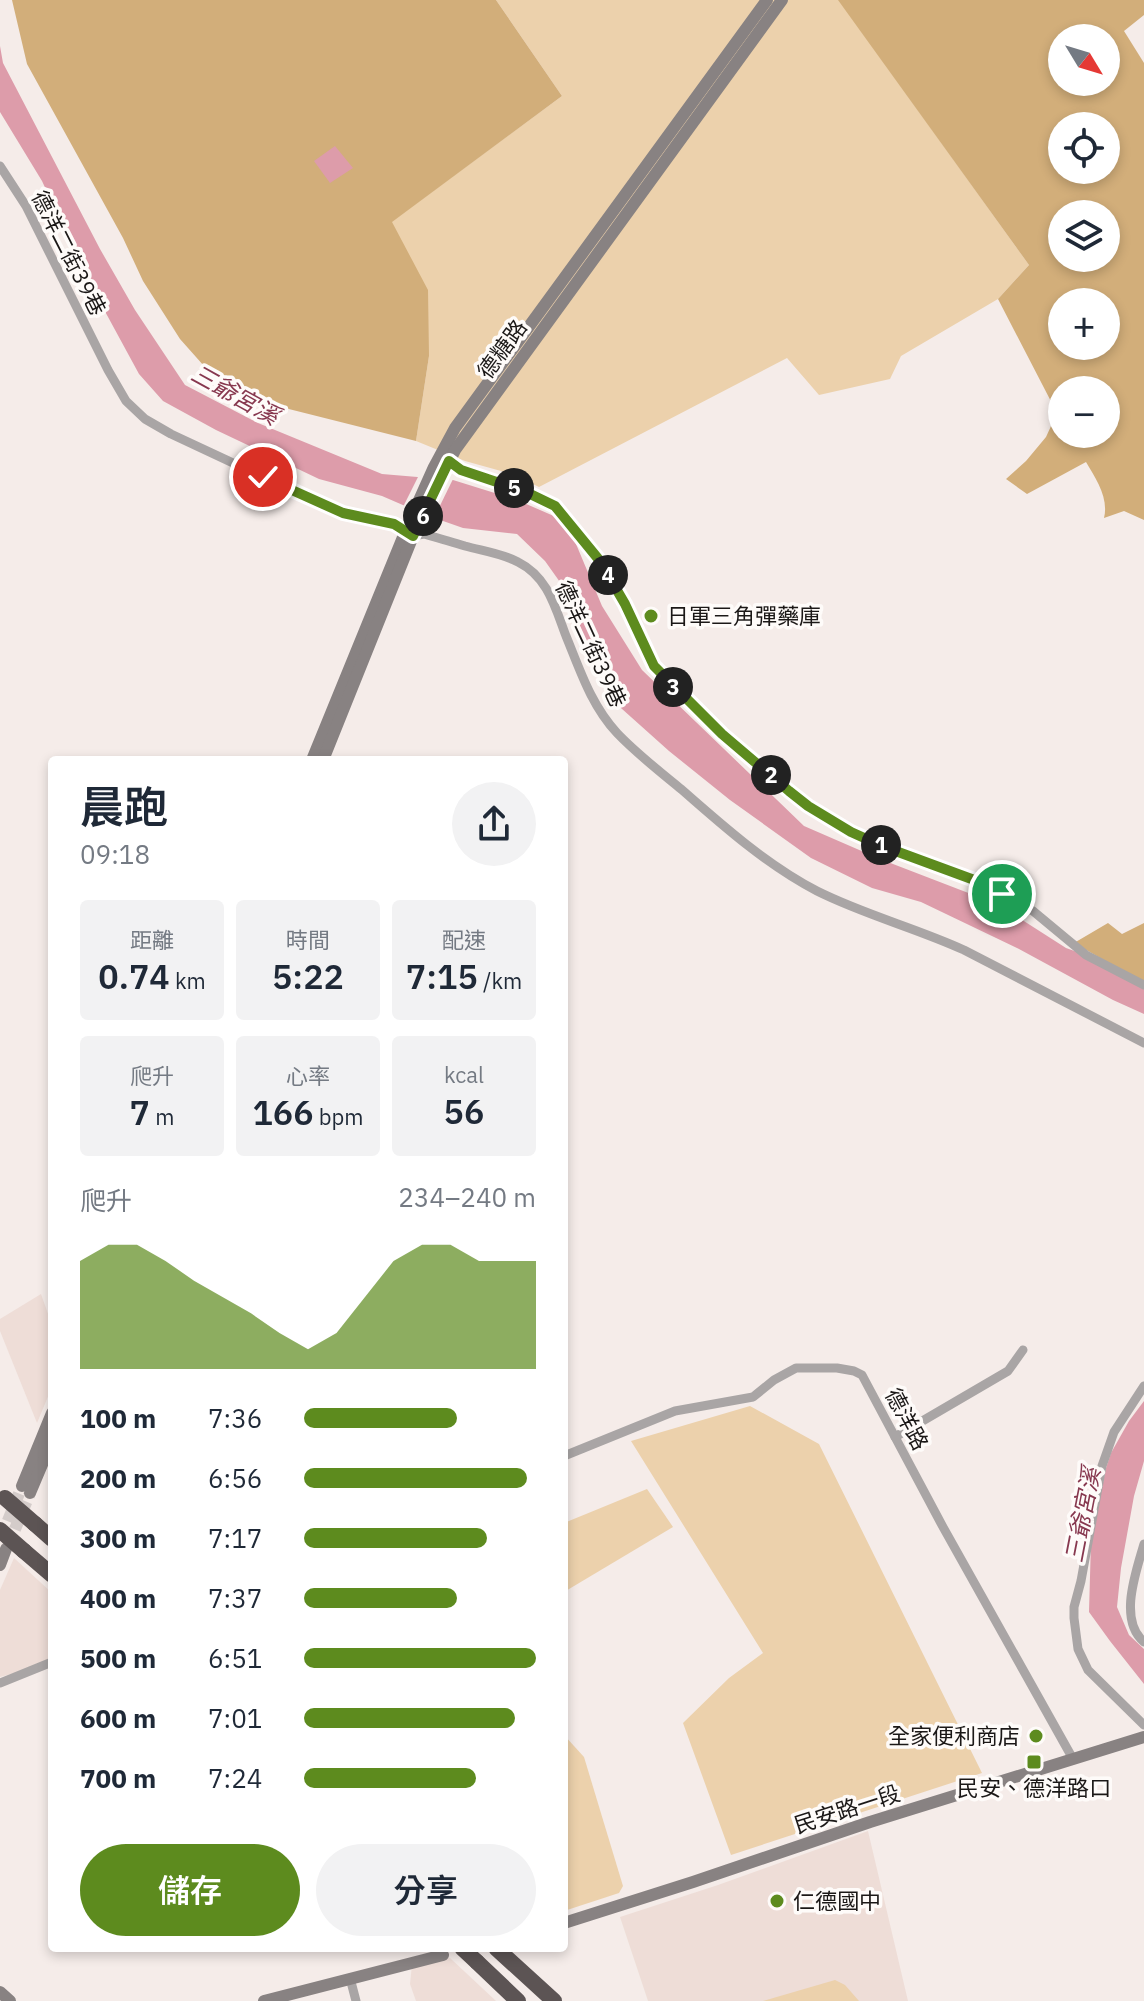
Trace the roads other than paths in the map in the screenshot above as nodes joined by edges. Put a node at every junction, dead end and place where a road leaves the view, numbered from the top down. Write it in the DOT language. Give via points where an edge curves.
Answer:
graph roads {
  1 [pos="767,0"];
  2 [pos="782,0"];
  3 [pos="0,166"];
  4 [pos="442,464"];
  5 [pos="411,530"];
  6 [pos="314,756"];
  7 [pos="325,756"];
  8 [pos="1144,985"];
  9 [pos="1144,1043"];
  10 [pos="1023,1350"];
  11 [pos="1144,1386"];
  12 [pos="48,1425"];
  13 [pos="895,1437"];
  14 [pos="48,1449"];
  15 [pos="568,1454"];
  16 [pos="3,1496"];
  17 [pos="0,1530"];
  18 [pos="48,1535"];
  19 [pos="1144,1544"];
  20 [pos="6,1549"];
  21 [pos="0,1565"];
  22 [pos="48,1572"];
  23 [pos="1144,1642"];
  24 [pos="48,1664"];
  25 [pos="0,1683"];
  26 [pos="1144,1725"];
  27 [pos="1144,1737"];
  28 [pos="1073,1759"];
  29 [pos="568,1922"];
  30 [pos="466,1952"];
  31 [pos="500,1952"];
  32 [pos="443,1955"];
  33 [pos="350,1978"];
  34 [pos="0,1992"];
  35 [pos="10,2001"];
  36 [pos="264,2001"];
  37 [pos="356,2001"];
  38 [pos="518,2001"];
  39 [pos="554,2001"];
  1 -- 4 [label="street, 德糖路" via="455,428"];
  2 -- 4 [label="street, 德糖路"];
  3 -- 5 [label="street, 德洋二街39巷" via="26,206 108,370 126,401 145,419 314,501"];
  4 -- 5 [label="street, 德糖路"];
  4 -- 8 [label="street" via="555,506 600,561 662,675 808,806 882,846 1001,893 1033,911 1086,955"];
  5 -- 6 [label="street, 德糖路"];
  5 -- 7 [label="street, 德糖路"];
  5 -- 9 [label="street, 德洋二街39巷" via="520,562 537,575 550,593 586,686 608,722 716,820 783,870 863,912 977,956"];
  10 -- 13 [label="street" via="1008,1371"];
  11 -- 26 [label="street" via="1108,1444 1074,1618 1078,1649 1088,1670"];
  12 -- 14 [label="street" via="26,1490"];
  13 -- 15 [label="street, 德洋路" via="862,1375 837,1368 796,1368 753,1397 675,1411"];
  13 -- 28 [label="street, 德洋路"];
  16 -- 18 [label="highway, bridge"];
  17 -- 22 [label="highway, bridge"];
  19 -- 23 [label="street" via="1130,1617 1133,1631"];
  20 -- 21 [label="street"];
  24 -- 25 [label="street"];
  27 -- 28 [label="street, 民安路一段"];
  28 -- 29 [label="street, 民安路一段"];
  30 -- 38 [label="highway, bridge"];
  31 -- 39 [label="highway"];
  32 -- 33 [label="street"];
  33 -- 36 [label="street"];
  33 -- 37 [label="street"];
  34 -- 35 [label="street"];
}
